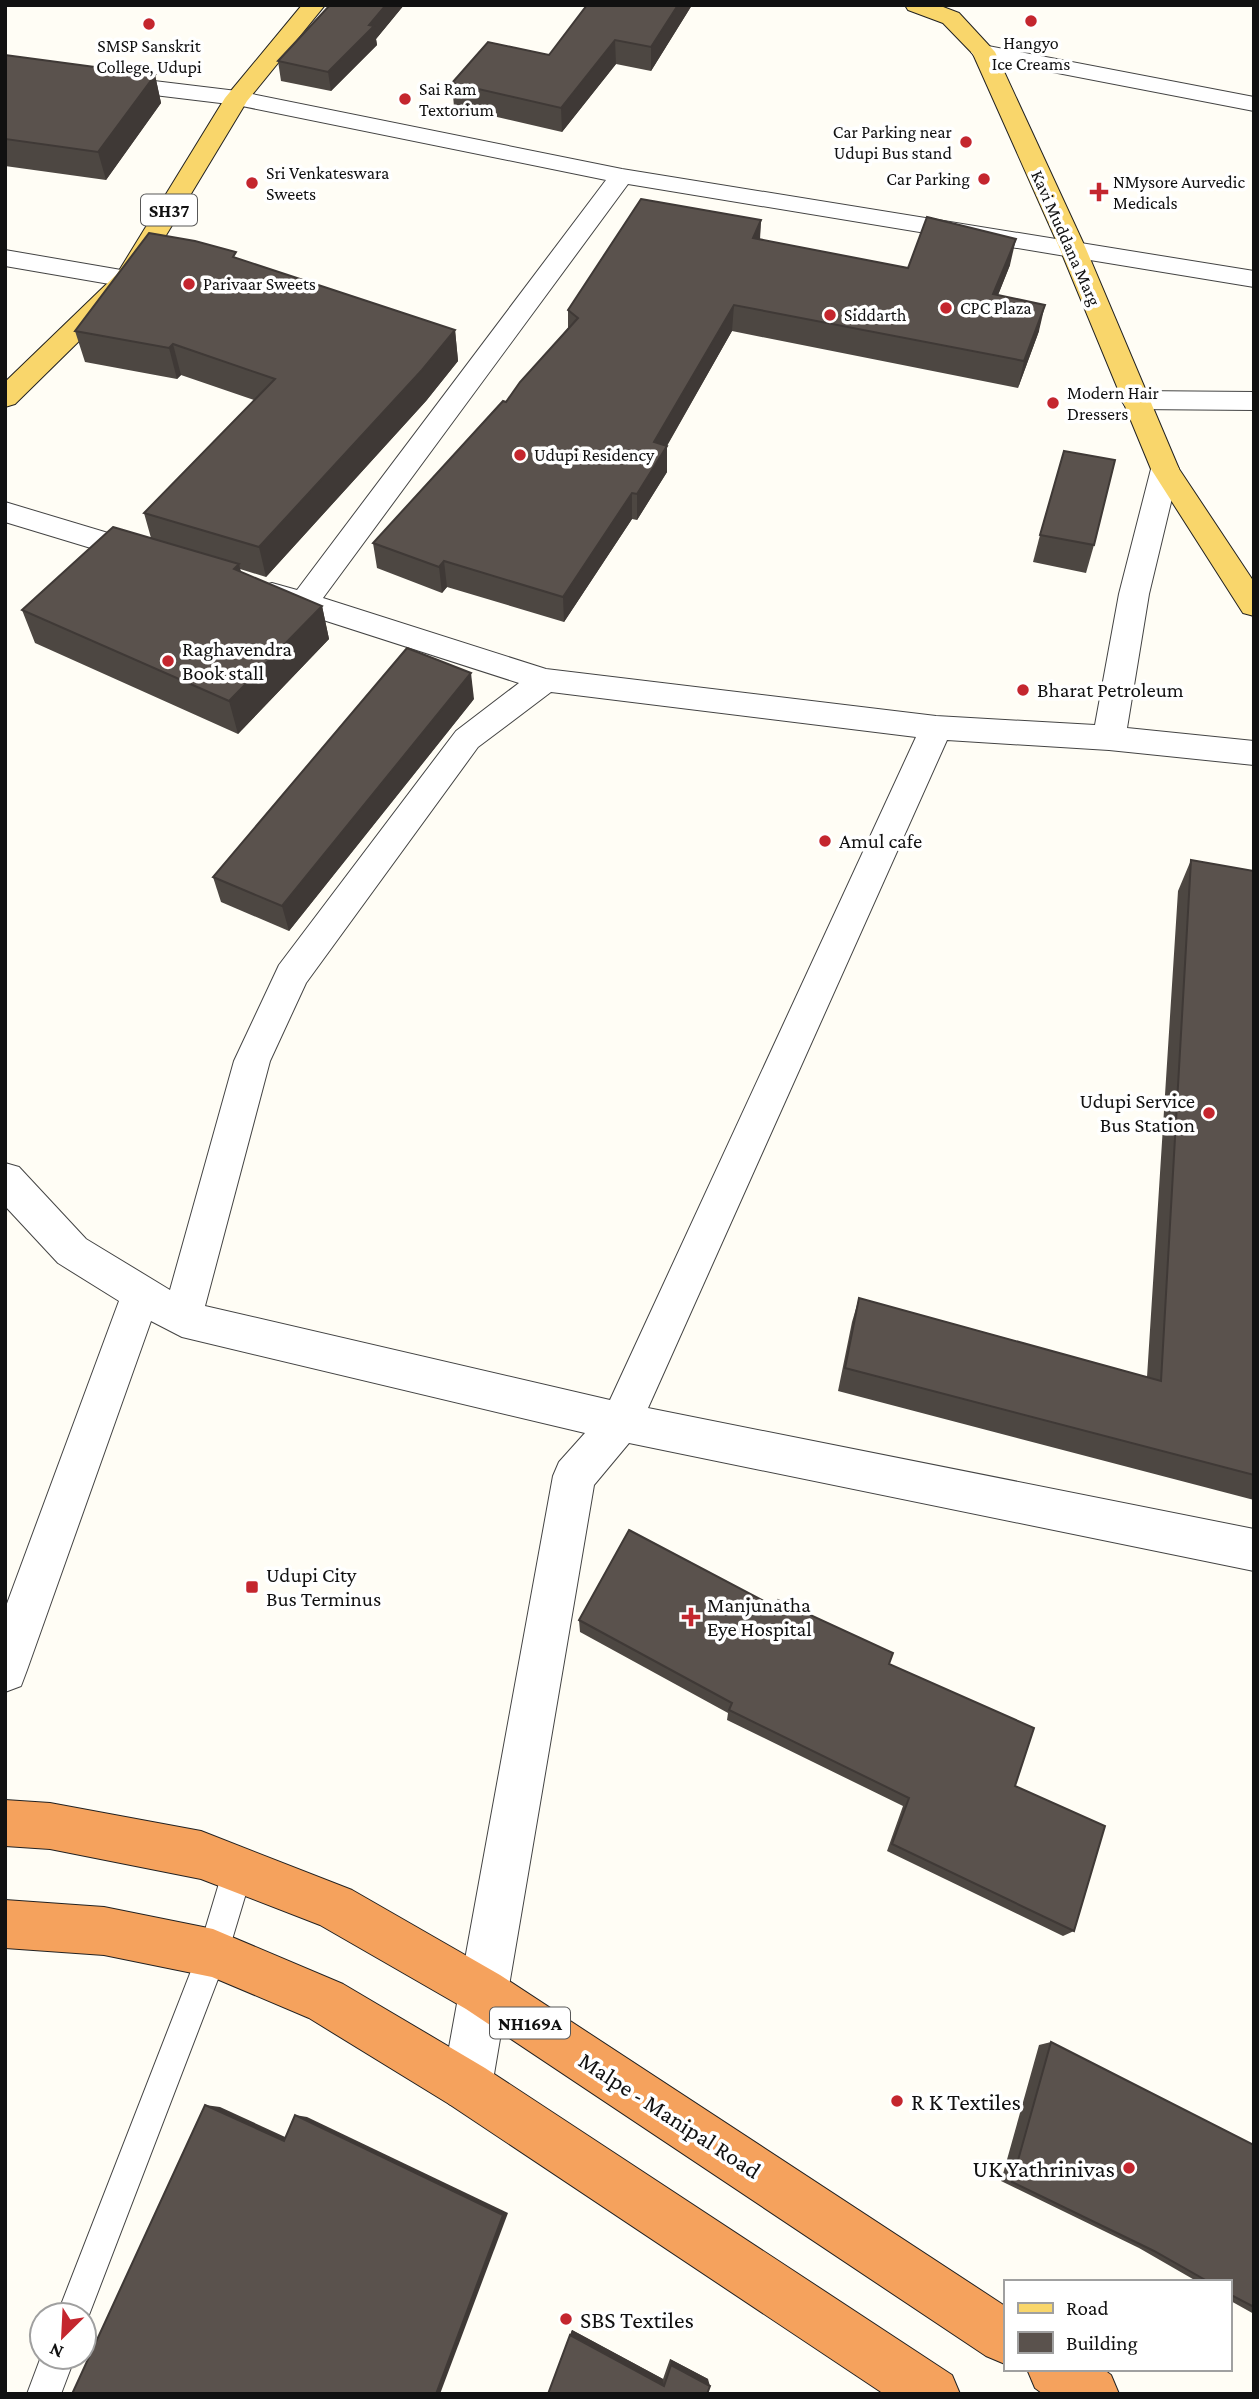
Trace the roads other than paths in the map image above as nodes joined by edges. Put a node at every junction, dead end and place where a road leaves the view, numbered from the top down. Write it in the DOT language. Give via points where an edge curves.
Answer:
graph roads {
  1 [pos="314,5"];
  2 [pos="916,5"];
  3 [pos="950,12"];
  4 [pos="983,52"];
  5 [pos="5,70"];
  6 [pos="237,98"];
  7 [pos="1254,104"];
  8 [pos="622,176"];
  9 [pos="1073,250"];
  10 [pos="5,258"];
  11 [pos="127,279"];
  12 [pos="1254,279"];
  13 [pos="5,398"];
  14 [pos="1135,400"];
  15 [pos="1254,401"];
  16 [pos="1165,469"];
  17 [pos="5,512"];
  18 [pos="174,563"];
  19 [pos="239,583"];
  20 [pos="304,602"];
  21 [pos="1254,606"];
  22 [pos="545,680"];
  23 [pos="936,728"];
  24 [pos="1109,738"];
  25 [pos="1254,753"];
  26 [pos="5,1180"];
  27 [pos="141,1294"];
  28 [pos="182,1318"];
  29 [pos="621,1422"];
  30 [pos="1254,1550"];
  31 [pos="5,1670"];
  32 [pos="5,1823"];
  33 [pos="238,1870"];
  34 [pos="5,1924"];
  35 [pos="214,1953"];
  36 [pos="483,1992"];
  37 [pos="467,2086"];
  38 [pos="79,2301"];
  39 [pos="1004,2336"];
  40 [pos="53,2371"];
  41 [pos="1058,2371"];
  42 [pos="44,2394"];
  43 [pos="933,2394"];
  44 [pos="1092,2394"];
  1 -- 6 [label="main road, SH37"];
  2 -- 3 [label="main road, Kavi Muddana Marg"];
  3 -- 4 [label="main road, Kavi Muddana Marg"];
  4 -- 7 [label="street"];
  4 -- 9 [label="main road, Kavi Muddana Marg"];
  5 -- 6 [label="street"];
  6 -- 8 [label="street"];
  6 -- 11 [label="main road, SH37"];
  8 -- 9 [label="street"];
  8 -- 20 [label="street"];
  9 -- 12 [label="street"];
  9 -- 14 [label="main road, Kavi Muddana Marg"];
  10 -- 11 [label="street"];
  11 -- 13 [label="main road, SH37"];
  14 -- 15 [label="street"];
  14 -- 16 [label="main road, Kavi Muddana Marg"];
  16 -- 21 [label="main road, Kavi Muddana Marg"];
  16 -- 24 [label="street" via="1134,594"];
  17 -- 18 [label="street"];
  19 -- 20 [label="street"];
  20 -- 22 [label="street"];
  22 -- 23 [label="street"];
  22 -- 28 [label="street" via="467,739 292,975 253,1061"];
  23 -- 24 [label="street"];
  23 -- 29 [label="street"];
  24 -- 25 [label="street"];
  26 -- 27 [label="street" via="72,1251"];
  27 -- 28 [label="street"];
  27 -- 31 [label="street"];
  28 -- 29 [label="street"];
  29 -- 30 [label="street"];
  29 -- 36 [label="street" via="574,1476"];
  32 -- 33 [label="highway, Malpe - Manipal Road / NH169A" via="50,1826 201,1855"];
  33 -- 35 [label="lane"];
  33 -- 36 [label="highway, Malpe - Manipal Road / NH169A" via="335,1907"];
  34 -- 35 [label="highway" via="104,1931"];
  35 -- 37 [label="highway" via="326,2001"];
  35 -- 38 [label="lane"];
  36 -- 37 [label="street"];
  36 -- 39 [label="highway, Malpe - Manipal Road / NH169A"];
  37 -- 43 [label="highway"];
  40 -- 42 [label="lane"];
  41 -- 44 [label="highway"];
}
